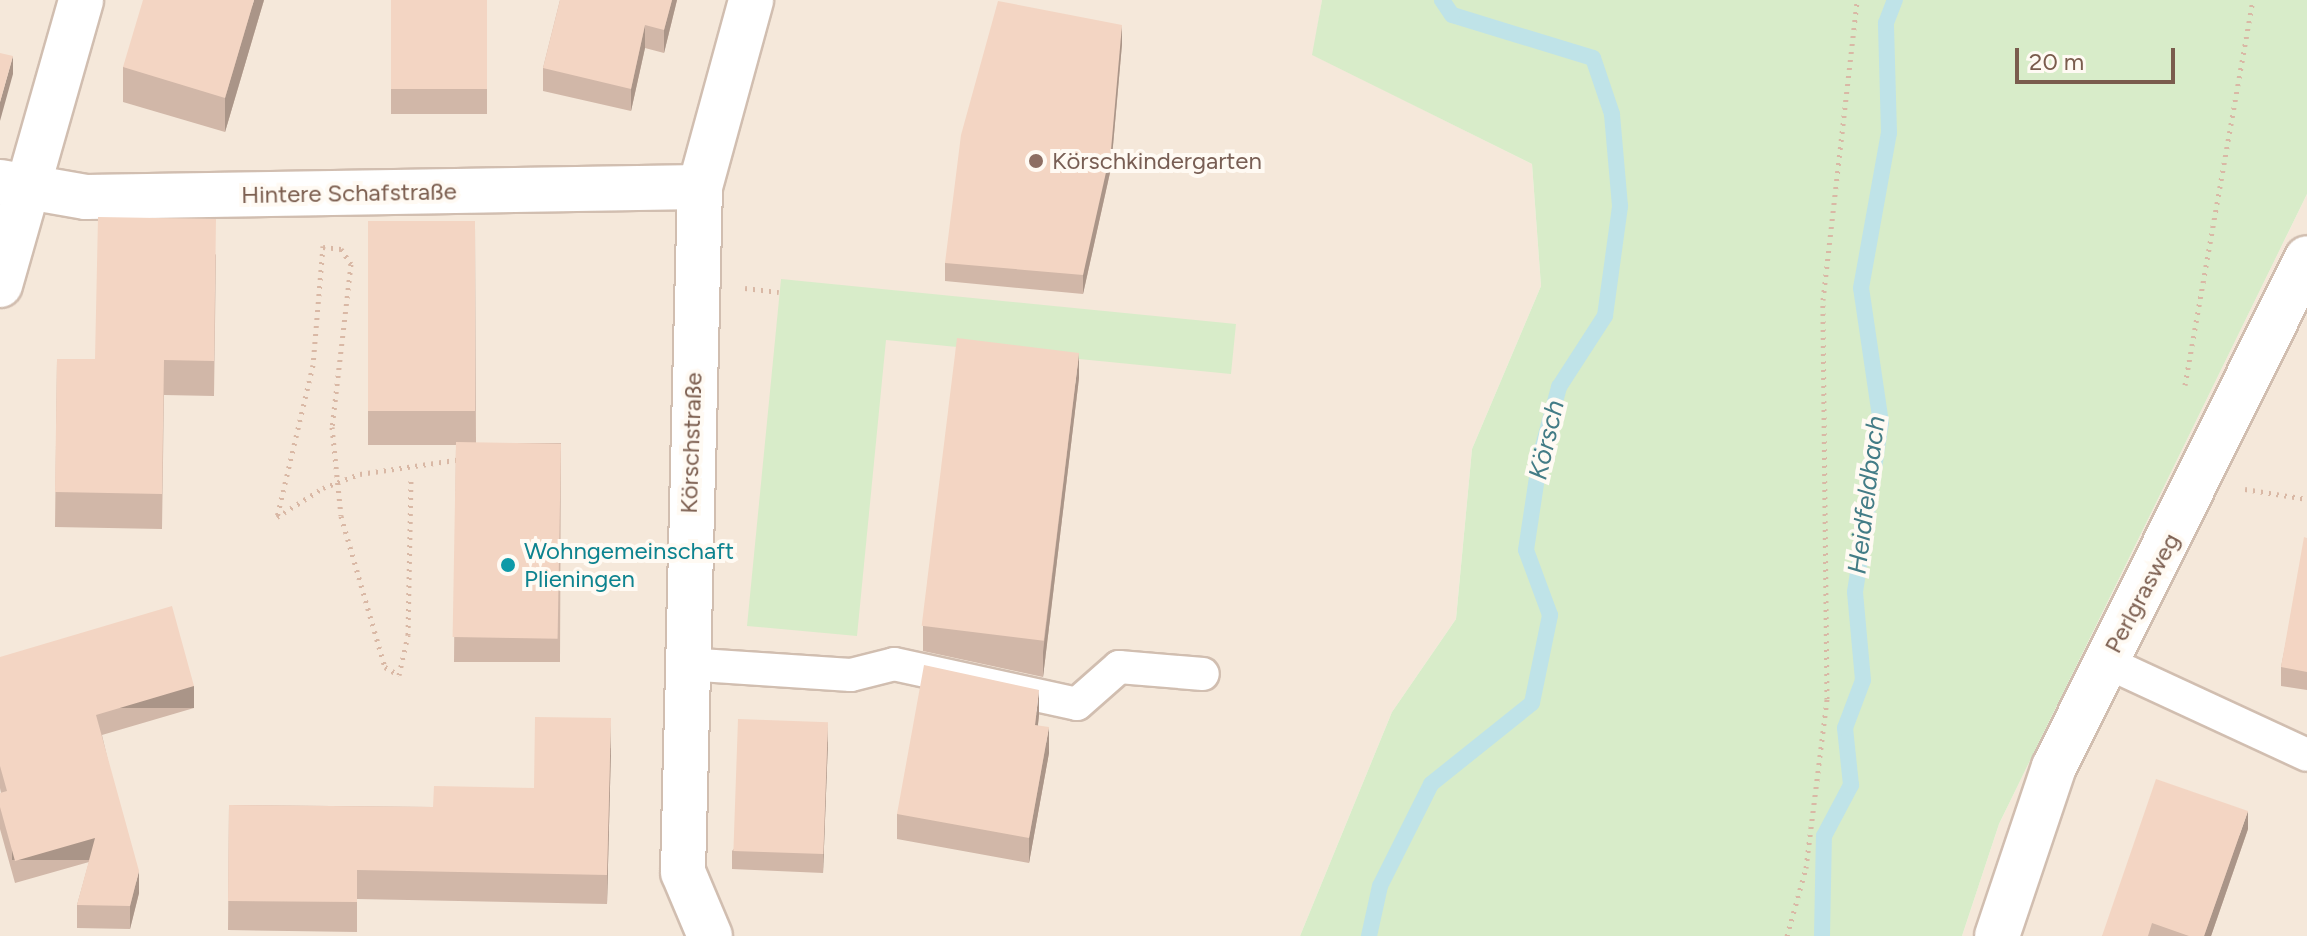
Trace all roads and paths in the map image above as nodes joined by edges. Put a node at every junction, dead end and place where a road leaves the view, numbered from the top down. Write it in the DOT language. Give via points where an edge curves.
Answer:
graph roads {
  1 [pos="81,0"];
  2 [pos="751,0"];
  3 [pos="1857,0"];
  4 [pos="2253,0"];
  5 [pos="14,186"];
  6 [pos="700,187"];
  7 [pos="326,193"];
  8 [pos="323,247"];
  9 [pos="2307,258"];
  10 [pos="0,285"];
  11 [pos="2183,399"];
  12 [pos="469,459"];
  13 [pos="411,477"];
  14 [pos="2201,481"];
  15 [pos="2307,499"];
  16 [pos="2106,662"];
  17 [pos="685,664"];
  18 [pos="1203,674"];
  19 [pos="2307,755"];
  20 [pos="710,936"];
  21 [pos="1787,936"];
  22 [pos="1997,936"];
  1 -- 5 [label="street"];
  2 -- 6 [label="street, Körschstraße"];
  3 -- 21 [label="path" via="1823,300 1827,699 1806,868"];
  4 -- 11 [label="path"];
  5 -- 7 [label="street, Hintere Schafstraße" via="86,197"];
  5 -- 10 [label="street"];
  6 -- 7 [label="street, Hintere Schafstraße"];
  6 -- 17 [label="street, Körschstraße"];
  7 -- 8 [label="path"];
  8 -- 12 [label="path, bridge" via="313,365 277,517 323,488 360,474"];
  8 -- 13 [label="path" via="341,249 351,264 332,427 341,516 385,667 399,675 408,635"];
  9 -- 14 [label="street, Perlgrasweg"];
  14 -- 15 [label="path"];
  14 -- 16 [label="street, Perlgrasweg"];
  16 -- 19 [label="lane"];
  16 -- 22 [label="street, Perlgrasweg" via="2054,767"];
  17 -- 18 [label="lane" via="851,675 894,664 1077,704 1119,667"];
  17 -- 20 [label="street, Körschstraße" via="683,872"];
}
